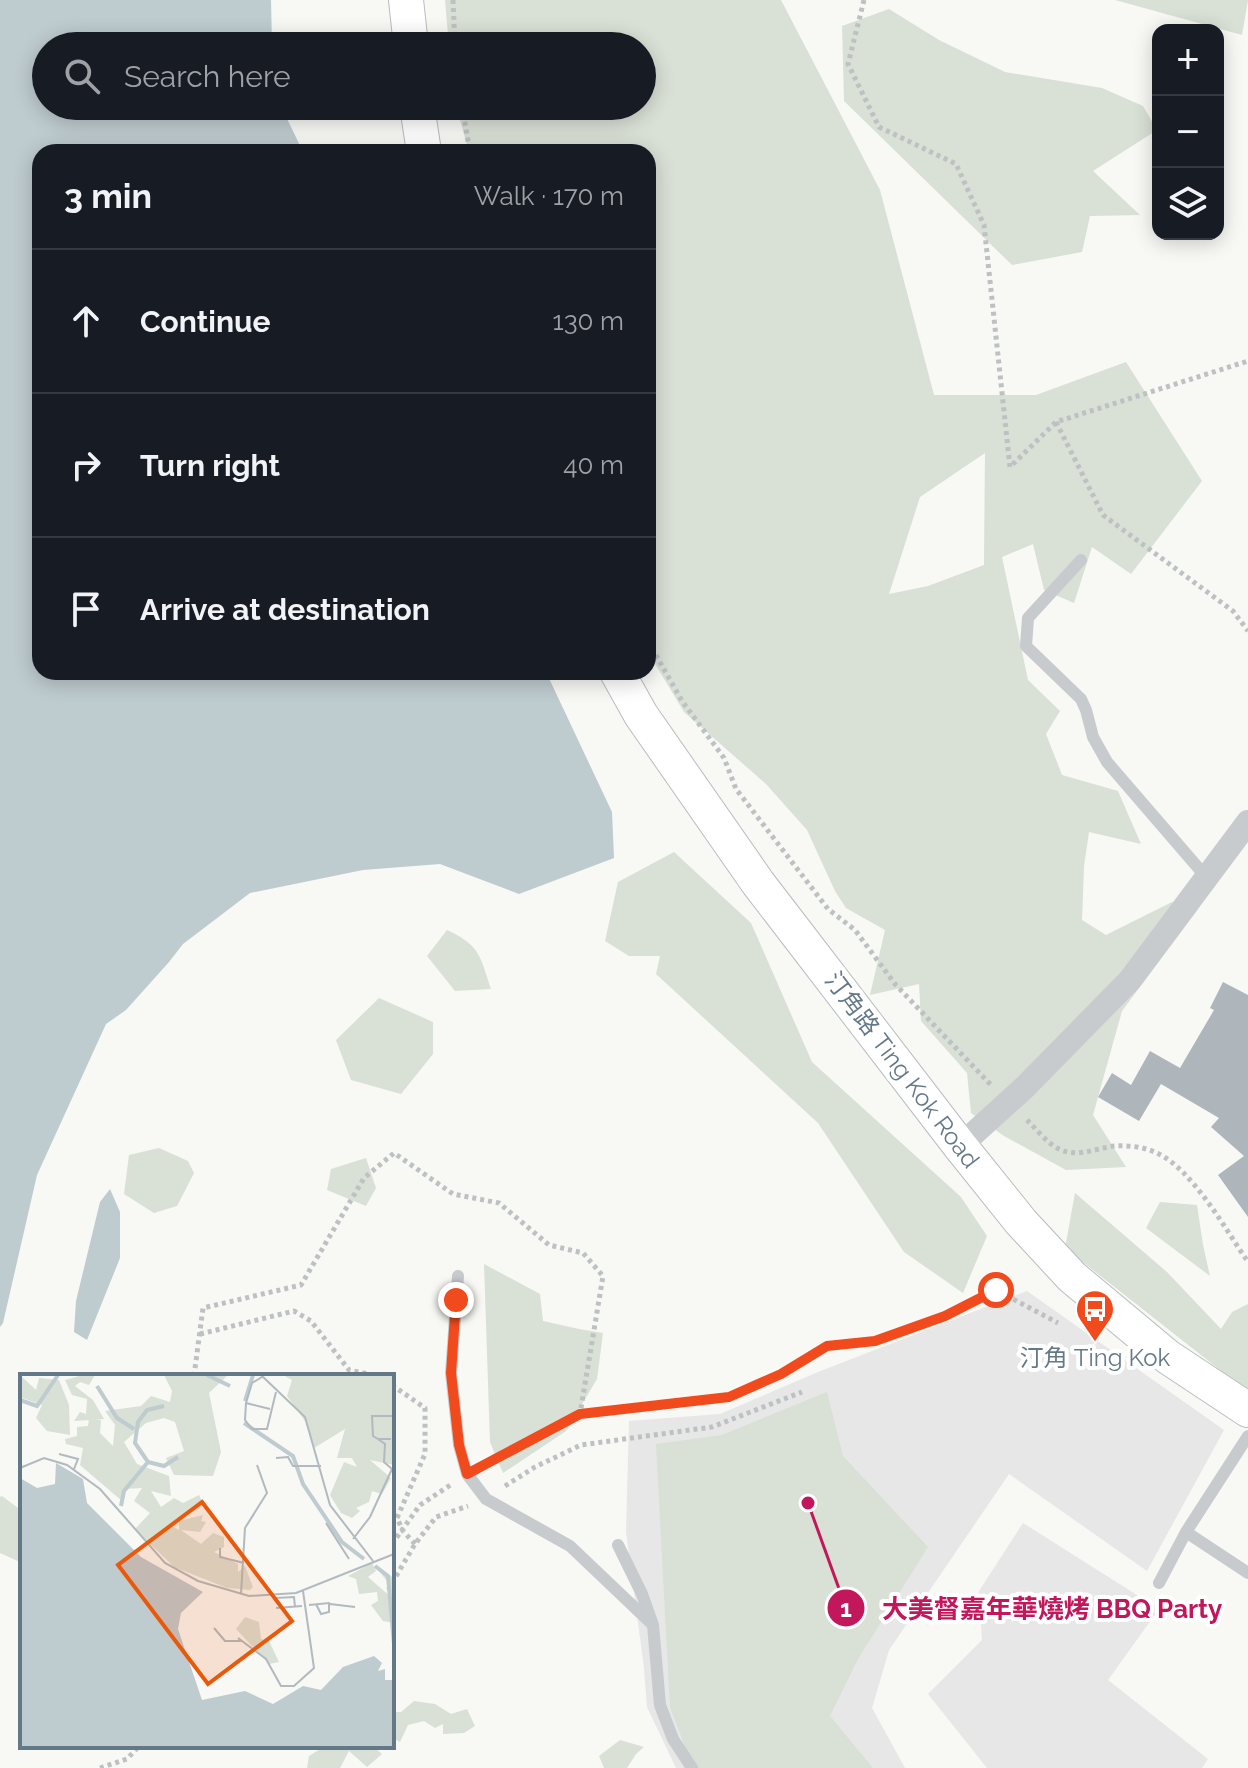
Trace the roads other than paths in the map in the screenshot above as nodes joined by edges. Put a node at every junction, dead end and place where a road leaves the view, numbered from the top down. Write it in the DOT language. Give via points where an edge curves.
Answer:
graph roads {
  1 [pos="406,0"];
  2 [pos="409,32"];
  3 [pos="419,120"];
  4 [pos="423,144"];
  5 [pos="1081,560"];
  6 [pos="621,680"];
  7 [pos="1248,822"];
  8 [pos="1207,878"];
  9 [pos="960,1146"];
  10 [pos="458,1276"];
  11 [pos="1248,1410"];
  12 [pos="1248,1436"];
  13 [pos="1186,1532"];
  14 [pos="618,1545"];
  15 [pos="1248,1573"];
  16 [pos="1159,1583"];
  17 [pos="653,1625"];
  18 [pos="692,1768"];
  1 -- 2 [label="main road"];
  3 -- 4 [label="main road"];
  5 -- 8 [label="lane" via="1028,618 1026,646 1081,699 1107,762"];
  6 -- 9 [label="main road, 汀角路 Ting Kok Road" via="758,883"];
  7 -- 8 [label="street"];
  8 -- 9 [label="street" via="1130,980"];
  9 -- 11 [label="main road, 汀角路 Ting Kok Road" via="1072,1277 1168,1357"];
  10 -- 17 [label="lane" via="451,1373 467,1474 486,1499 570,1546"];
  12 -- 13 [label="lane"];
  13 -- 15 [label="lane"];
  13 -- 16 [label="lane"];
  14 -- 17 [label="lane"];
  17 -- 18 [label="lane" via="660,1705"];
}
